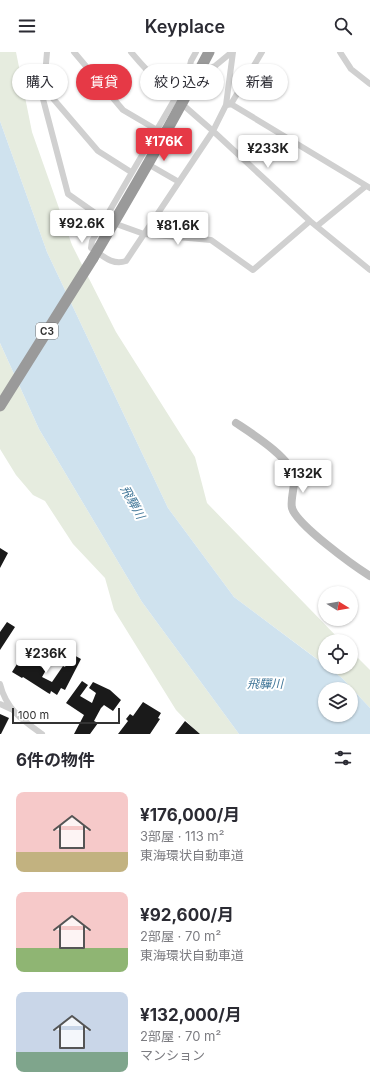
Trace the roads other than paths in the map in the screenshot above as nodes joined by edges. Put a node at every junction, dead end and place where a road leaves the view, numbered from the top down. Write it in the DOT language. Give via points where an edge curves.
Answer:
graph roads {
  1 [pos="47,52"];
  2 [pos="74,52"];
  3 [pos="131,52"];
  4 [pos="196,52"];
  5 [pos="209,52"];
  6 [pos="233,52"];
  7 [pos="262,52"];
  8 [pos="340,52"];
  9 [pos="46,64"];
  10 [pos="140,64"];
  11 [pos="190,64"];
  12 [pos="218,64"];
  13 [pos="370,84"];
  14 [pos="43,100"];
  15 [pos="54,100"];
  16 [pos="175,100"];
  17 [pos="178,100"];
  18 [pos="228,104"];
  19 [pos="157,130"];
  20 [pos="213,131"];
  21 [pos="140,159"];
  22 [pos="131,172"];
  23 [pos="179,182"];
  24 [pos="368,187"];
  25 [pos="105,220"];
  26 [pos="310,221"];
  27 [pos="317,226"];
  28 [pos="144,234"];
  29 [pos="370,270"];
  30 [pos="0,406"];
  31 [pos="236,422"];
  32 [pos="370,576"];
  33 [pos="0,684"];
  34 [pos="0,704"];
  35 [pos="11,709"];
  36 [pos="42,734"];
  1 -- 9 [label="street"];
  2 -- 19 [label="street" via="123,110"];
  3 -- 10 [label="street"];
  4 -- 11 [label="street"];
  5 -- 30 [label="highway, C3, bridge" via="141,177"];
  6 -- 12 [label="street"];
  6 -- 18 [label="street"];
  7 -- 18 [label="street"];
  8 -- 13 [label="street" via="351,69"];
  14 -- 25 [label="street" via="68,194"];
  15 -- 22 [label="street" via="98,151"];
  16 -- 19 [label="street"];
  17 -- 20 [label="street"];
  18 -- 20 [label="street"];
  18 -- 24 [label="street"];
  19 -- 21 [label="street"];
  20 -- 23 [label="street"];
  20 -- 26 [label="street"];
  21 -- 22 [label="street"];
  21 -- 23 [label="street"];
  22 -- 25 [label="street"];
  23 -- 28 [label="street"];
  24 -- 27 [label="street"];
  25 -- 28 [label="street"];
  25 -- 28 [label="street" via="92,241 91,248 114,263 126,261"];
  26 -- 27 [label="street"];
  26 -- 28 [label="street" via="253,270 211,240"];
  27 -- 29 [label="street"];
  31 -- 32 [label="street" via="285,460 292,470 292,508 296,514 311,531"];
  33 -- 35 [label="street"];
  34 -- 35 [label="street"];
  35 -- 36 [label="street"];
}
